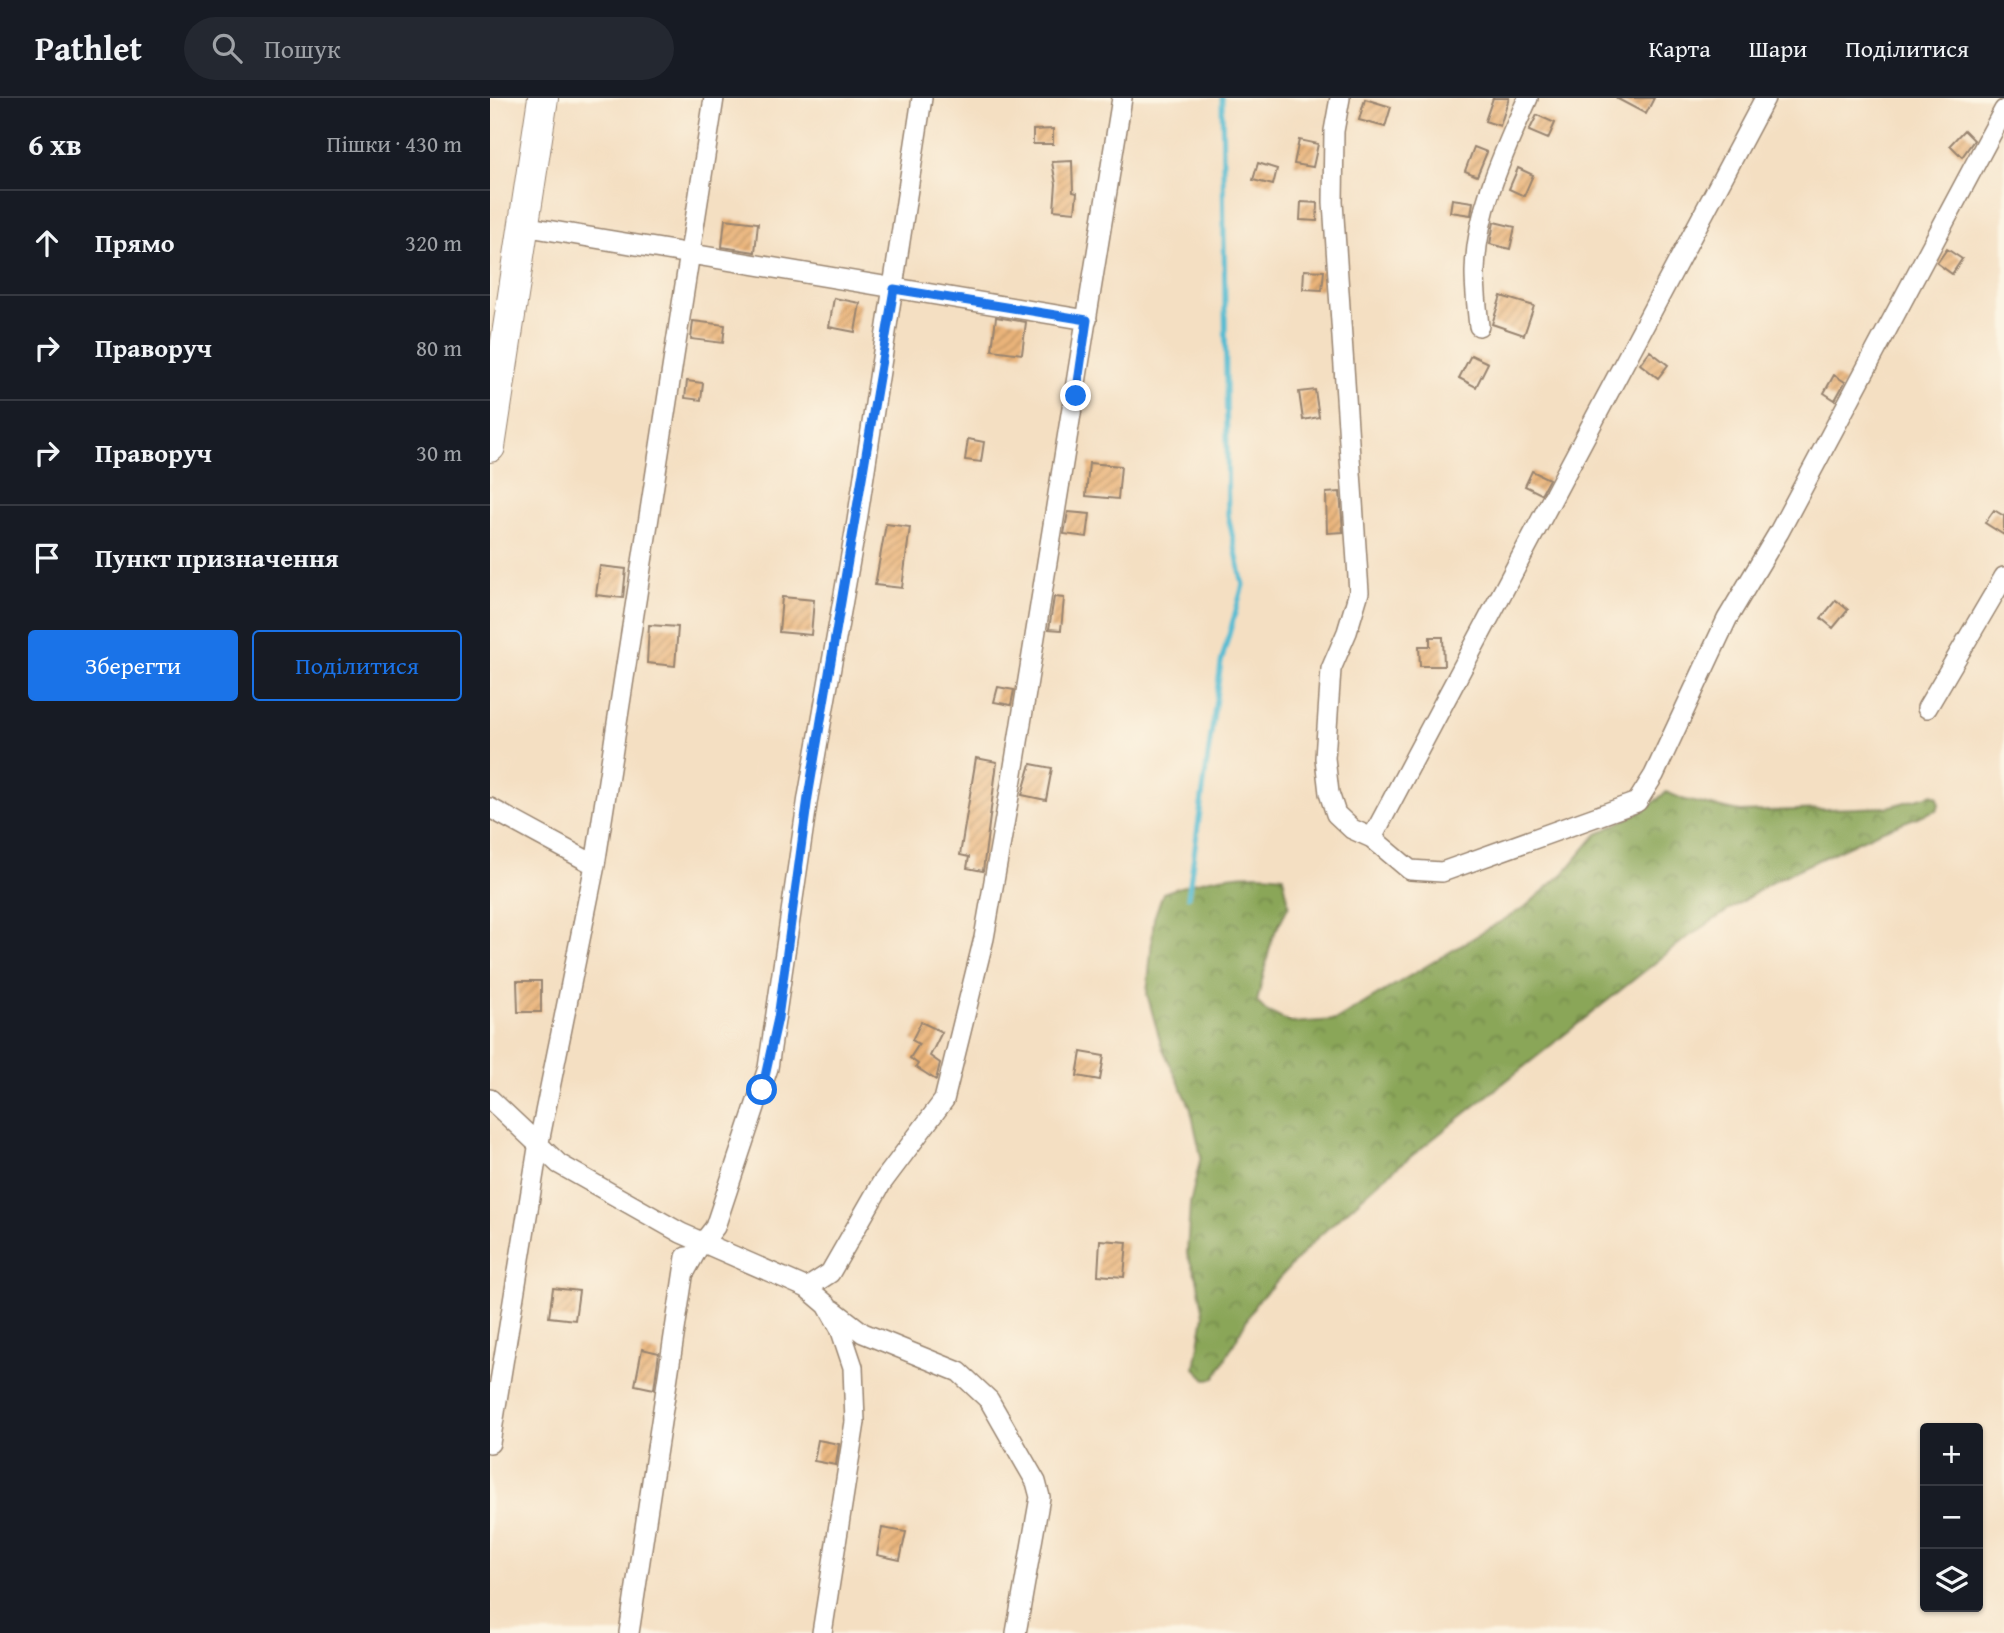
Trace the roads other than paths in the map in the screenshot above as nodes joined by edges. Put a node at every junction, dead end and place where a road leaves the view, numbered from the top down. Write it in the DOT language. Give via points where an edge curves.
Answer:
graph roads {
  1 [pos="542,98"];
  2 [pos="714,98"];
  3 [pos="922,98"];
  4 [pos="1122,98"];
  5 [pos="1340,98"];
  6 [pos="1528,98"];
  7 [pos="1765,98"];
  8 [pos="2004,110"];
  9 [pos="523,226"];
  10 [pos="690,256"];
  11 [pos="894,289"];
  12 [pos="1087,320"];
  13 [pos="1479,326"];
  14 [pos="490,447"];
  15 [pos="2004,576"];
  16 [pos="1927,708"];
  17 [pos="490,808"];
  18 [pos="1371,838"];
  19 [pos="595,865"];
  20 [pos="490,1098"];
  21 [pos="539,1142"];
  22 [pos="681,1233"];
  23 [pos="705,1243"];
  24 [pos="686,1270"];
  25 [pos="807,1288"];
  26 [pos="827,1305"];
  27 [pos="490,1443"];
  28 [pos="629,1633"];
  29 [pos="822,1633"];
  30 [pos="1016,1633"];
  1 -- 9 [label="main road"];
  2 -- 10 [label="street"];
  3 -- 11 [label="street"];
  4 -- 12 [label="street"];
  5 -- 18 [label="street" via="1334,131 1333,202 1359,592 1331,669 1325,758 1336,814"];
  6 -- 13 [label="street" via="1498,165 1482,222 1475,270"];
  7 -- 18 [label="street"];
  8 -- 18 [label="street" via="1779,532 1727,619 1637,802 1442,872 1409,870"];
  9 -- 10 [label="street"];
  9 -- 14 [label="main road"];
  10 -- 11 [label="street"];
  10 -- 19 [label="street"];
  11 -- 12 [label="street"];
  11 -- 23 [label="street" via="808,797 768,1068 715,1227"];
  12 -- 25 [label="street" via="984,938 944,1100 881,1184 830,1273"];
  15 -- 16 [label="street"];
  17 -- 19 [label="street"];
  19 -- 21 [label="street"];
  20 -- 21 [label="street"];
  21 -- 22 [label="street" via="559,1164"];
  21 -- 27 [label="street"];
  22 -- 23 [label="street"];
  22 -- 24 [label="street"];
  23 -- 24 [label="street"];
  23 -- 25 [label="street"];
  24 -- 28 [label="street"];
  25 -- 26 [label="street"];
  26 -- 29 [label="street" via="853,1367 855,1422"];
  26 -- 30 [label="street" via="863,1333 959,1372 989,1400 1040,1497"];
}
